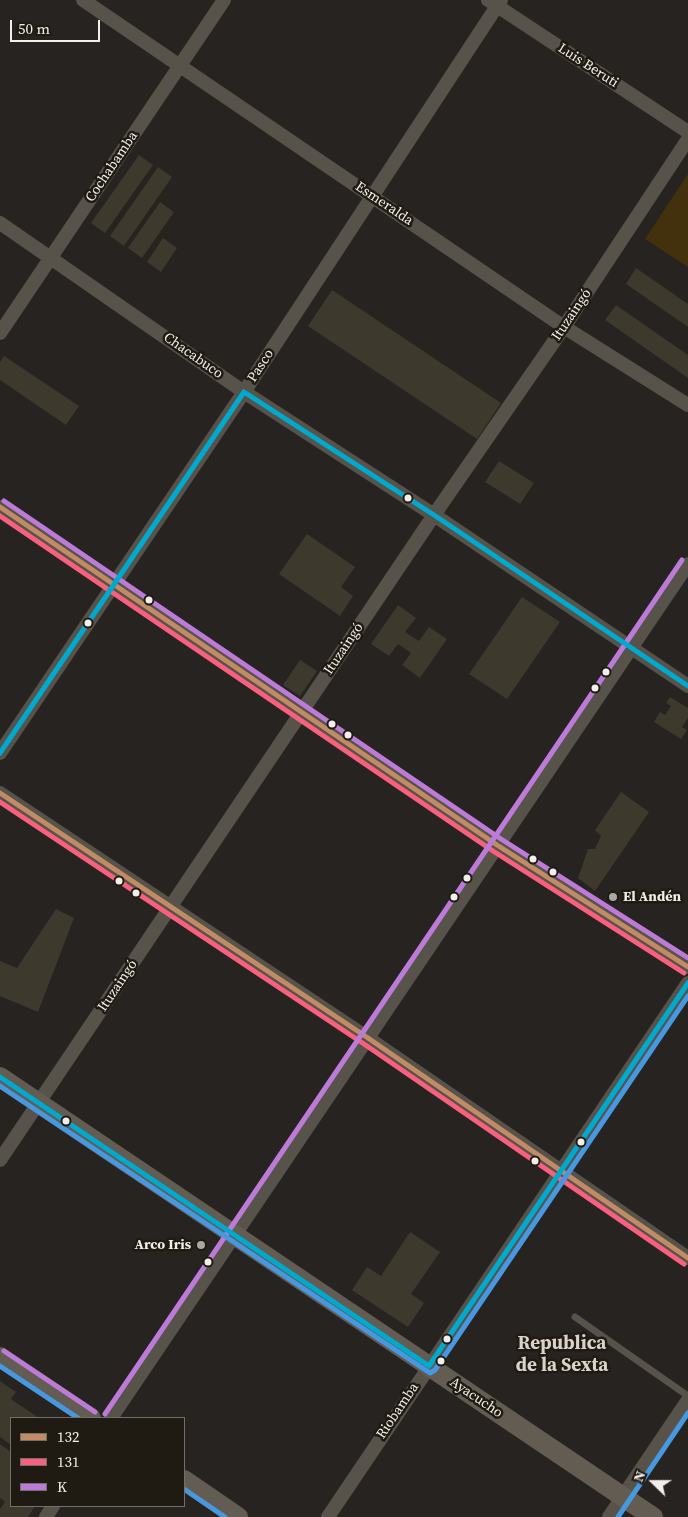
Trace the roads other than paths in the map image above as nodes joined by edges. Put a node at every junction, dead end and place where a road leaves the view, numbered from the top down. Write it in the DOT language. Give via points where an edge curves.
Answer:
graph roads {
  1 [pos="83,0"];
  2 [pos="224,0"];
  3 [pos="495,2"];
  4 [pos="180,65"];
  5 [pos="688,132"];
  6 [pos="688,139"];
  7 [pos="373,196"];
  8 [pos="0,223"];
  9 [pos="51,257"];
  10 [pos="564,327"];
  11 [pos="0,333"];
  12 [pos="244,392"];
  13 [pos="688,405"];
  14 [pos="0,507"];
  15 [pos="434,514"];
  16 [pos="688,564"];
  17 [pos="114,584"];
  18 [pos="630,647"];
  19 [pos="688,686"];
  20 [pos="302,712"];
  21 [pos="0,753"];
  22 [pos="0,793"];
  23 [pos="497,845"];
  24 [pos="171,907"];
  25 [pos="688,967"];
  26 [pos="688,983"];
  27 [pos="368,1038"];
  28 [pos="0,1077"];
  29 [pos="38,1102"];
  30 [pos="0,1160"];
  31 [pos="561,1172"];
  32 [pos="233,1234"];
  33 [pos="688,1258"];
  34 [pos="574,1317"];
  35 [pos="0,1357"];
  36 [pos="429,1366"];
  37 [pos="688,1396"];
  38 [pos="688,1400"];
  39 [pos="90,1417"];
  40 [pos="112,1417"];
  41 [pos="185,1481"];
  42 [pos="623,1497"];
  43 [pos="238,1517"];
  44 [pos="328,1517"];
  45 [pos="610,1517"];
  46 [pos="653,1517"];
  1 -- 4 [label="street, Esmeralda"];
  2 -- 4 [label="street, Cochabamba"];
  3 -- 5 [label="street, Luis Beruti"];
  3 -- 7 [label="street, Pasco"];
  4 -- 7 [label="street, Esmeralda"];
  4 -- 9 [label="street, Cochabamba"];
  6 -- 10 [label="street, Ituzaingó"];
  7 -- 10 [label="street, Esmeralda"];
  7 -- 12 [label="street, Pasco"];
  8 -- 9 [label="street, Chacabuco"];
  9 -- 11 [label="street, Cochabamba"];
  9 -- 12 [label="street, Chacabuco"];
  10 -- 13 [label="street, Esmeralda"];
  10 -- 15 [label="street, Ituzaingó"];
  12 -- 15 [label="street, Chacabuco"];
  12 -- 17 [label="street, Pasco"];
  14 -- 17 [label="street"];
  15 -- 18 [label="street, Chacabuco"];
  15 -- 20 [label="street, Ituzaingó"];
  16 -- 18 [label="street"];
  17 -- 20 [label="street"];
  17 -- 21 [label="street, Pasco"];
  18 -- 19 [label="street, Chacabuco"];
  18 -- 23 [label="street"];
  20 -- 23 [label="street"];
  20 -- 24 [label="street, Ituzaingó"];
  22 -- 24 [label="street"];
  23 -- 25 [label="street"];
  23 -- 27 [label="street"];
  24 -- 27 [label="street"];
  24 -- 29 [label="street, Ituzaingó"];
  26 -- 31 [label="street, Riobamba"];
  27 -- 31 [label="street"];
  27 -- 32 [label="street"];
  28 -- 29 [label="main road, Ayacucho"];
  29 -- 30 [label="street, Ituzaingó"];
  29 -- 32 [label="main road, Ayacucho"];
  31 -- 33 [label="street"];
  31 -- 36 [label="street, Riobamba"];
  32 -- 36 [label="main road, Ayacucho"];
  32 -- 40 [label="street"];
  34 -- 37 [label="lane"];
  35 -- 39 [label="main road"];
  36 -- 42 [label="main road, Ayacucho"];
  36 -- 44 [label="street, Riobamba"];
  38 -- 42 [label="street"];
  41 -- 43 [label="main road"];
  42 -- 45 [label="street"];
  42 -- 46 [label="main road, Ayacucho"];
}
